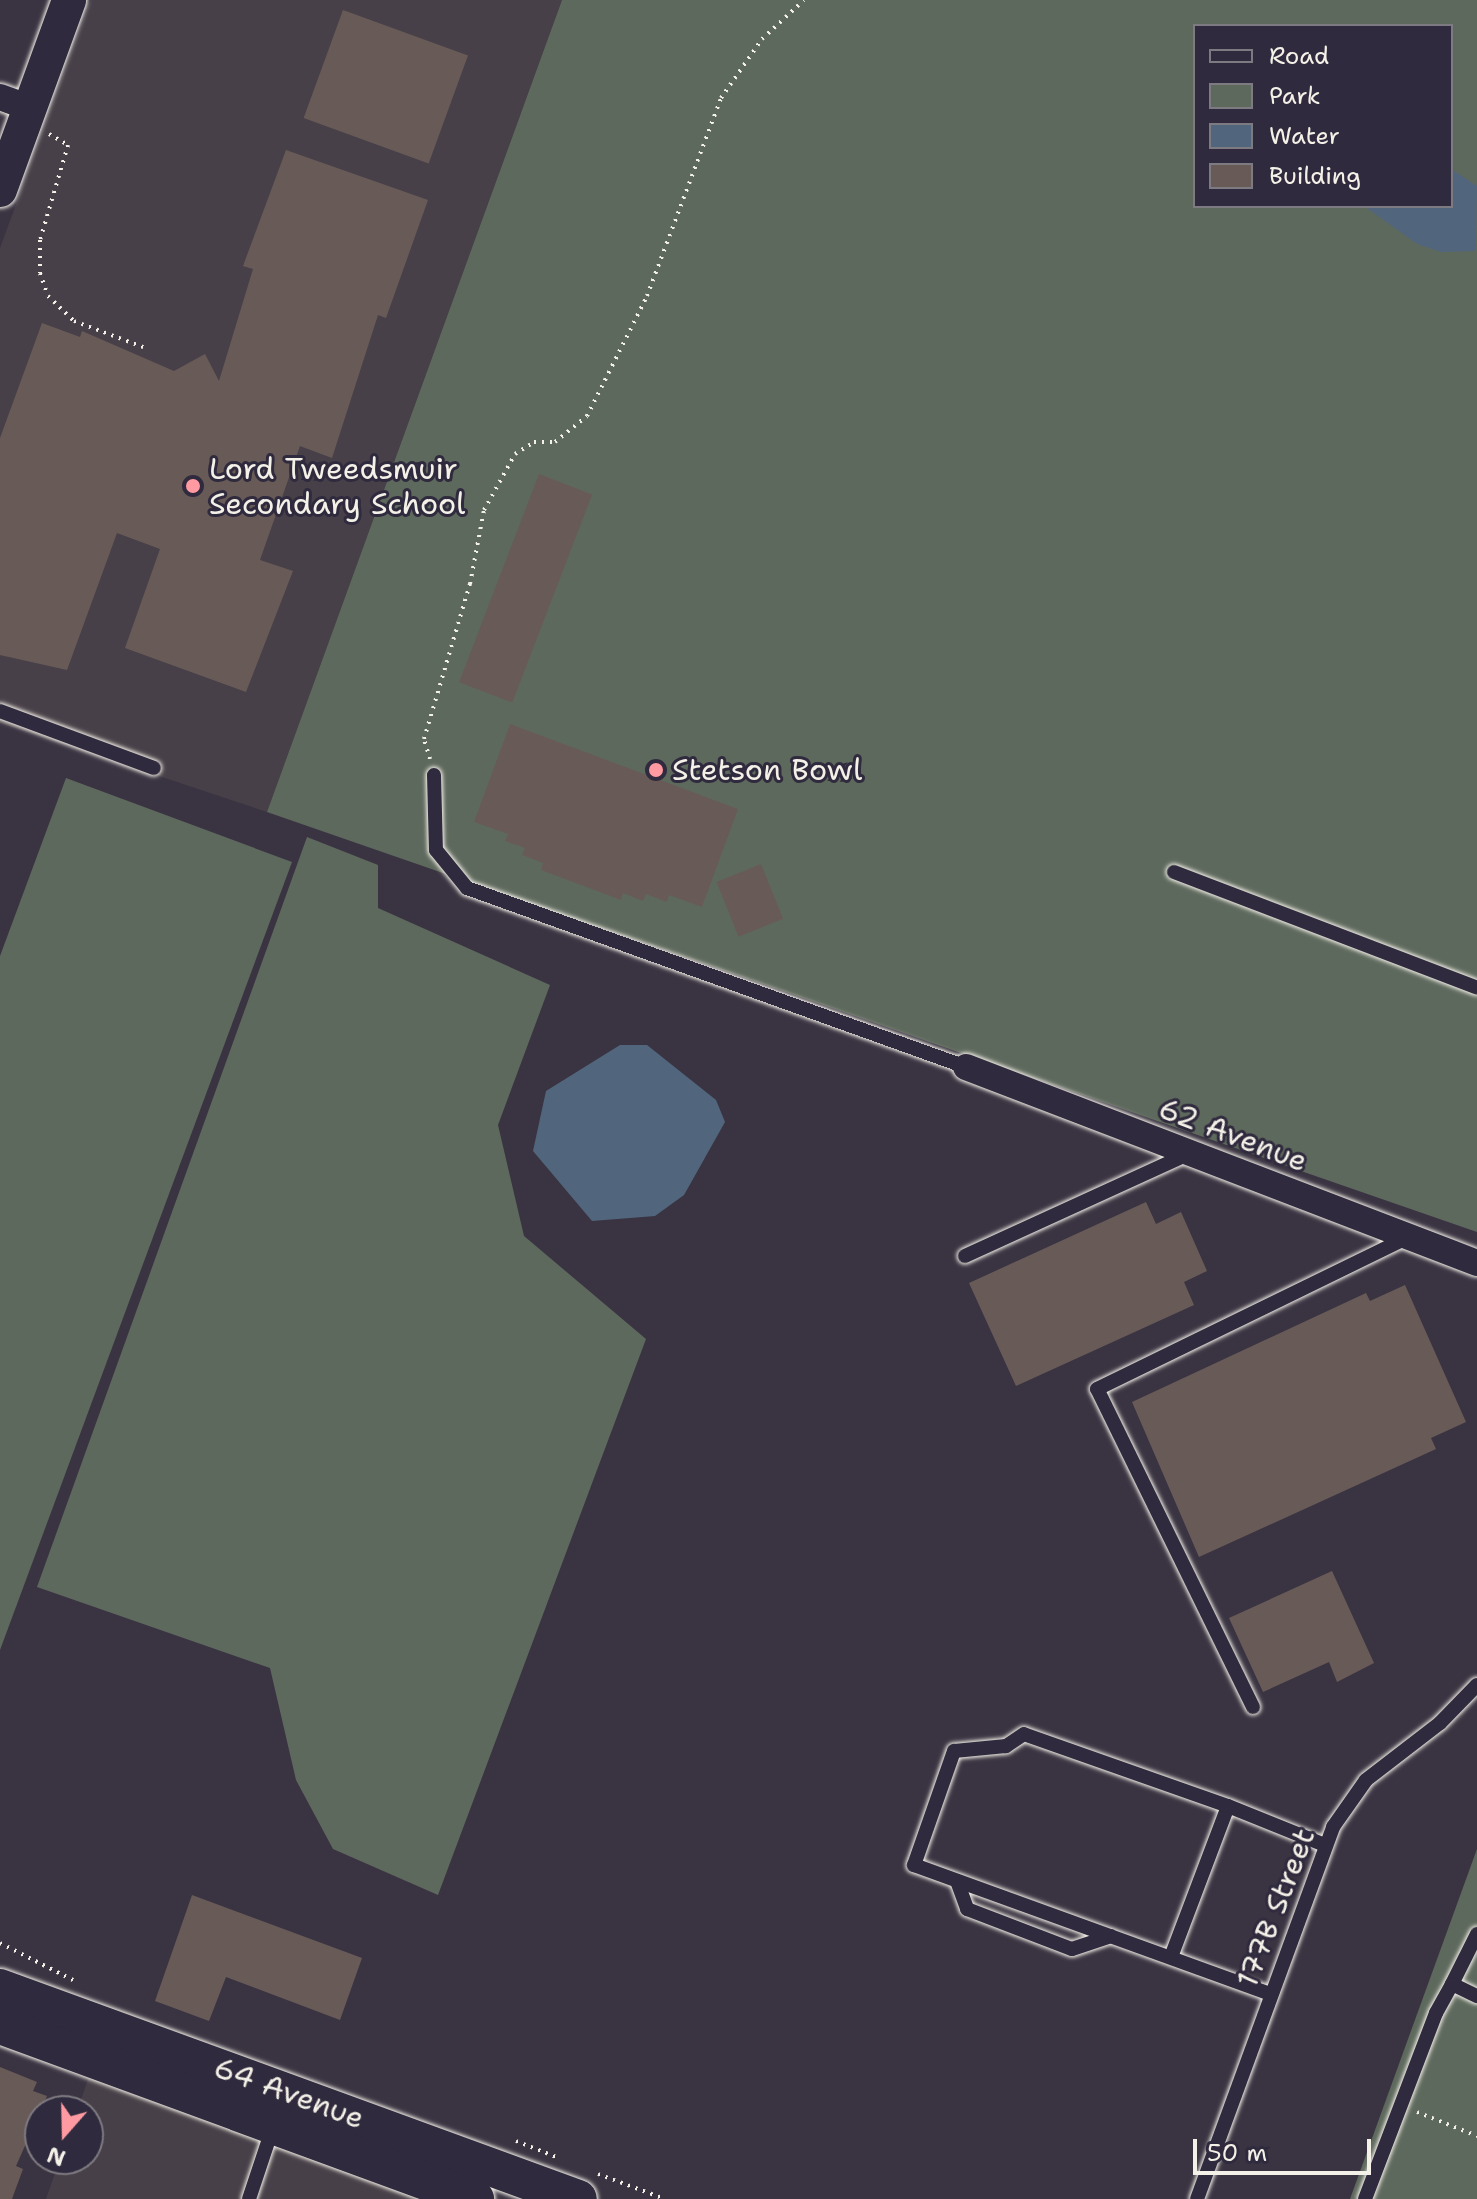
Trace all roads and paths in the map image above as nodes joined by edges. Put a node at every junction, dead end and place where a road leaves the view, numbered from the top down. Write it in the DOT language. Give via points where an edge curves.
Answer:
graph roads {
  1 [pos="69,0"];
  2 [pos="804,0"];
  3 [pos="24,114"];
  4 [pos="0,190"];
  5 [pos="143,347"];
  6 [pos="0,711"];
  7 [pos="154,768"];
  8 [pos="434,775"];
  9 [pos="1174,872"];
  10 [pos="1477,988"];
  11 [pos="966,1067"];
  12 [pos="1190,1153"];
  13 [pos="1409,1236"];
  14 [pos="965,1256"];
  15 [pos="1477,1263"];
  16 [pos="1477,1685"];
  17 [pos="1253,1707"];
  18 [pos="1228,1806"];
  19 [pos="1325,1845"];
  20 [pos="957,1881"];
  21 [pos="1477,1934"];
  22 [pos="1111,1936"];
  23 [pos="1171,1957"];
  24 [pos="1452,1984"];
  25 [pos="0,1988"];
  26 [pos="1271,1994"];
  27 [pos="1477,1996"];
  28 [pos="0,2025"];
  29 [pos="1398,2102"];
  30 [pos="274,2125"];
  31 [pos="1477,2136"];
  32 [pos="457,2196"];
  33 [pos="249,2199"];
  34 [pos="578,2199"];
  35 [pos="1197,2199"];
  36 [pos="1365,2199"];
  1 -- 3 [label="street"];
  2 -- 8 [label="path" via="762,39 721,98 647,296 587,416 555,442 534,442 515,454 484,510 470,584 424,739"];
  3 -- 4 [label="street"];
  3 -- 5 [label="path" via="68,145 40,240 40,273 48,296 74,321"];
  6 -- 7 [label="lane"];
  8 -- 11 [label="lane" via="436,850 467,888"];
  9 -- 10 [label="lane"];
  11 -- 12 [label="street, 62 Avenue"];
  12 -- 13 [label="street, 62 Avenue"];
  12 -- 14 [label="lane"];
  13 -- 15 [label="street, 62 Avenue"];
  13 -- 17 [label="lane" via="1097,1389"];
  16 -- 19 [label="lane, 177B Street" via="1440,1723 1366,1780"];
  18 -- 19 [label="lane"];
  18 -- 20 [label="lane" via="1024,1734 1006,1746 954,1751 914,1865"];
  18 -- 23 [label="lane"];
  19 -- 26 [label="lane, 177B Street"];
  20 -- 22 [label="lane"];
  20 -- 22 [label="lane" via="967,1909 1072,1949"];
  21 -- 24 [label="lane"];
  22 -- 23 [label="lane"];
  23 -- 26 [label="lane"];
  24 -- 27 [label="lane"];
  24 -- 29 [label="lane"];
  25 -- 34 [label="main road, 64 Avenue"];
  26 -- 35 [label="lane, 177B Street"];
  28 -- 30 [label="main road, 64 Avenue"];
  29 -- 31 [label="path"];
  29 -- 36 [label="lane"];
  30 -- 32 [label="main road, 64 Avenue"];
  30 -- 33 [label="lane"];
}
